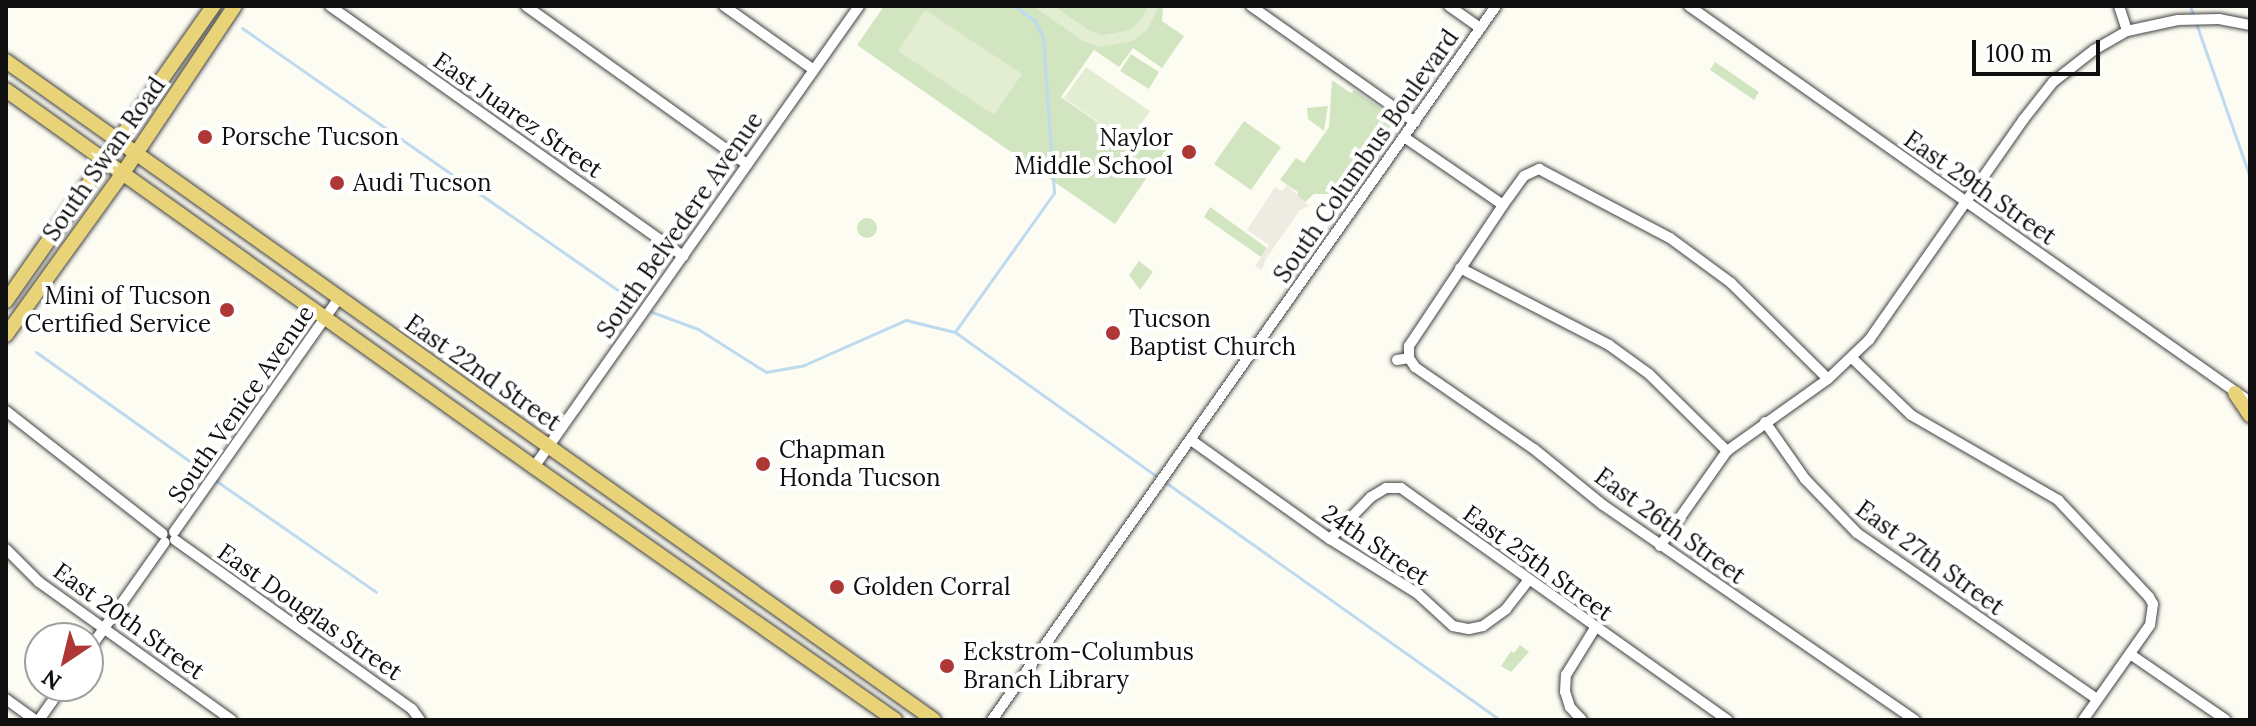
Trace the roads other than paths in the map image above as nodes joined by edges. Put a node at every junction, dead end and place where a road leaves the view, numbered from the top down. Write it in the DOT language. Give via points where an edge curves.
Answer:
graph roads {
  1 [pos="213,6"];
  2 [pos="235,6"];
  3 [pos="330,6"];
  4 [pos="526,6"];
  5 [pos="724,6"];
  6 [pos="859,6"];
  7 [pos="1251,6"];
  8 [pos="1449,6"];
  9 [pos="1496,6"];
  10 [pos="1689,6"];
  11 [pos="2119,6"];
  12 [pos="2250,25"];
  13 [pos="1480,28"];
  14 [pos="2127,31"];
  15 [pos="6,61"];
  16 [pos="814,70"];
  17 [pos="6,90"];
  18 [pos="1415,122"];
  19 [pos="1404,137"];
  20 [pos="119,142"];
  21 [pos="136,154"];
  22 [pos="106,160"];
  23 [pos="747,164"];
  24 [pos="123,173"];
  25 [pos="1965,202"];
  26 [pos="1503,205"];
  27 [pos="683,256"];
  28 [pos="1460,268"];
  29 [pos="339,298"];
  30 [pos="6,301"];
  31 [pos="325,318"];
  32 [pos="6,335"];
  33 [pos="1409,358"];
  34 [pos="1852,358"];
  35 [pos="1397,360"];
  36 [pos="1828,379"];
  37 [pos="2235,393"];
  38 [pos="2250,402"];
  39 [pos="6,411"];
  40 [pos="2250,415"];
  41 [pos="1765,422"];
  42 [pos="1190,442"];
  43 [pos="548,447"];
  44 [pos="1727,451"];
  45 [pos="534,467"];
  46 [pos="169,537"];
  47 [pos="1330,539"];
  48 [pos="1660,546"];
  49 [pos="6,549"];
  50 [pos="1528,581"];
  51 [pos="96,622"];
  52 [pos="104,628"];
  53 [pos="1595,628"];
  54 [pos="2130,654"];
  55 [pos="6,699"];
  56 [pos="2097,699"];
  57 [pos="51,702"];
  58 [pos="37,720"];
  59 [pos="232,720"];
  60 [pos="420,720"];
  61 [pos="895,720"];
  62 [pos="934,720"];
  63 [pos="992,720"];
  64 [pos="1582,720"];
  65 [pos="1728,720"];
  66 [pos="1915,720"];
  67 [pos="2083,720"];
  68 [pos="2226,720"];
  1 -- 20 [label="main road, South Swan Road"];
  2 -- 21 [label="main road, South Swan Road"];
  3 -- 27 [label="street, East Juarez Street"];
  4 -- 23 [label="street"];
  5 -- 16 [label="street"];
  6 -- 16 [label="street, South Belvedere Avenue"];
  7 -- 18 [label="street"];
  8 -- 13 [label="street"];
  9 -- 13 [label="street, South Columbus Boulevard"];
  10 -- 25 [label="street, East 29th Street"];
  11 -- 14 [label="street"];
  12 -- 14 [label="street" via="2178,20"];
  13 -- 18 [label="street, South Columbus Boulevard"];
  14 -- 25 [label="street" via="2053,82"];
  15 -- 20 [label="main road, East 22nd Street"];
  16 -- 23 [label="street, South Belvedere Avenue"];
  17 -- 22 [label="main road, East 22nd Street"];
  18 -- 19 [label="street, South Columbus Boulevard"];
  19 -- 26 [label="street"];
  19 -- 42 [label="street, South Columbus Boulevard"];
  20 -- 21 [label="main road, East 22nd Street"];
  20 -- 22 [label="main road, South Swan Road"];
  21 -- 24 [label="main road, South Swan Road"];
  21 -- 29 [label="main road, East 22nd Street"];
  22 -- 24 [label="main road, East 22nd Street"];
  22 -- 30 [label="main road, South Swan Road"];
  23 -- 27 [label="street, South Belvedere Avenue"];
  24 -- 31 [label="main road, East 22nd Street"];
  24 -- 32 [label="main road, South Swan Road"];
  25 -- 34 [label="street"];
  25 -- 37 [label="street, East 29th Street"];
  26 -- 28 [label="street"];
  26 -- 36 [label="street" via="1532,165 1545,171 1688,250 1731,283"];
  27 -- 43 [label="street, South Belvedere Avenue"];
  28 -- 33 [label="street" via="1409,346"];
  28 -- 44 [label="street" via="1609,345 1649,374"];
  29 -- 31 [label="street, South Venice Avenue"];
  29 -- 43 [label="main road, East 22nd Street"];
  31 -- 45 [label="main road, East 22nd Street"];
  31 -- 46 [label="street, South Venice Avenue"];
  33 -- 35 [label="street"];
  33 -- 48 [label="street, East 26th Street"];
  34 -- 36 [label="street"];
  34 -- 54 [label="street" via="1911,415 2058,500 2134,576 2153,604 2152,620"];
  36 -- 41 [label="street"];
  37 -- 38 [label="street, East 29th Street"];
  37 -- 40 [label="main road"];
  39 -- 46 [label="street, East Douglas Street"];
  41 -- 44 [label="street"];
  41 -- 56 [label="street, East 27th Street" via="1805,479 1857,533"];
  42 -- 47 [label="street, 24th Street"];
  42 -- 63 [label="street, South Columbus Boulevard"];
  43 -- 45 [label="street, South Belvedere Avenue"];
  43 -- 62 [label="main road, East 22nd Street"];
  44 -- 48 [label="street"];
  45 -- 61 [label="main road, East 22nd Street"];
  46 -- 52 [label="street, South Venice Avenue"];
  46 -- 60 [label="street, East Douglas Street" via="412,709"];
  47 -- 50 [label="street, 24th Street" via="1378,565 1460,628 1483,626 1506,609"];
  47 -- 50 [label="street, East 25th Street" via="1371,497 1386,488 1401,488"];
  48 -- 66 [label="street, East 26th Street"];
  49 -- 51 [label="street, East 20th Street" via="39,582"];
  50 -- 53 [label="street, East 25th Street"];
  52 -- 59 [label="street, East 20th Street"];
  53 -- 64 [label="street" via="1566,675 1570,707"];
  53 -- 65 [label="street, East 25th Street"];
  54 -- 56 [label="street"];
  54 -- 68 [label="street"];
  55 -- 58 [label="street"];
  56 -- 67 [label="street"];
  57 -- 58 [label="street"];
}
